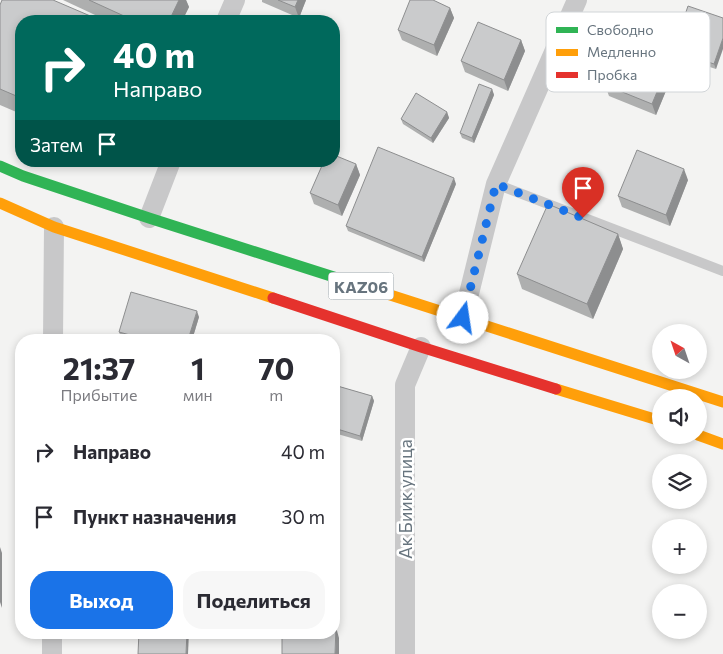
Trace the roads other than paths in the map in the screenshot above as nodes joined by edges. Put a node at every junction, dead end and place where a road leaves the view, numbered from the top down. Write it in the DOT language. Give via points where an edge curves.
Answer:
graph roads {
  1 [pos="235,0"];
  2 [pos="577,0"];
  3 [pos="572,12"];
  4 [pos="229,15"];
  5 [pos="546,70"];
  6 [pos="0,166"];
  7 [pos="169,167"];
  8 [pos="496,184"];
  9 [pos="0,203"];
  10 [pos="149,218"];
  11 [pos="54,227"];
  12 [pos="723,271"];
  13 [pos="463,318"];
  14 [pos="54,334"];
  15 [pos="421,347"];
  16 [pos="723,402"];
  17 [pos="652,419"];
  18 [pos="707,438"];
  19 [pos="723,444"];
  20 [pos="52,639"];
  21 [pos="52,654"];
  22 [pos="405,654"];
  1 -- 4 [label="street"];
  2 -- 3 [label="street"];
  5 -- 8 [label="street"];
  6 -- 10 [label="highway, KАZ06"];
  7 -- 10 [label="street"];
  8 -- 12 [label="lane"];
  8 -- 13 [label="street"];
  9 -- 11 [label="highway, KАZ06"];
  10 -- 13 [label="highway, KАZ06"];
  11 -- 14 [label="street"];
  11 -- 15 [label="highway, KАZ06"];
  13 -- 16 [label="highway, KАZ06"];
  15 -- 17 [label="highway, KАZ06"];
  15 -- 22 [label="street, Ак Биик улица" via="405,385"];
  18 -- 19 [label="highway"];
  20 -- 21 [label="street"];
}
